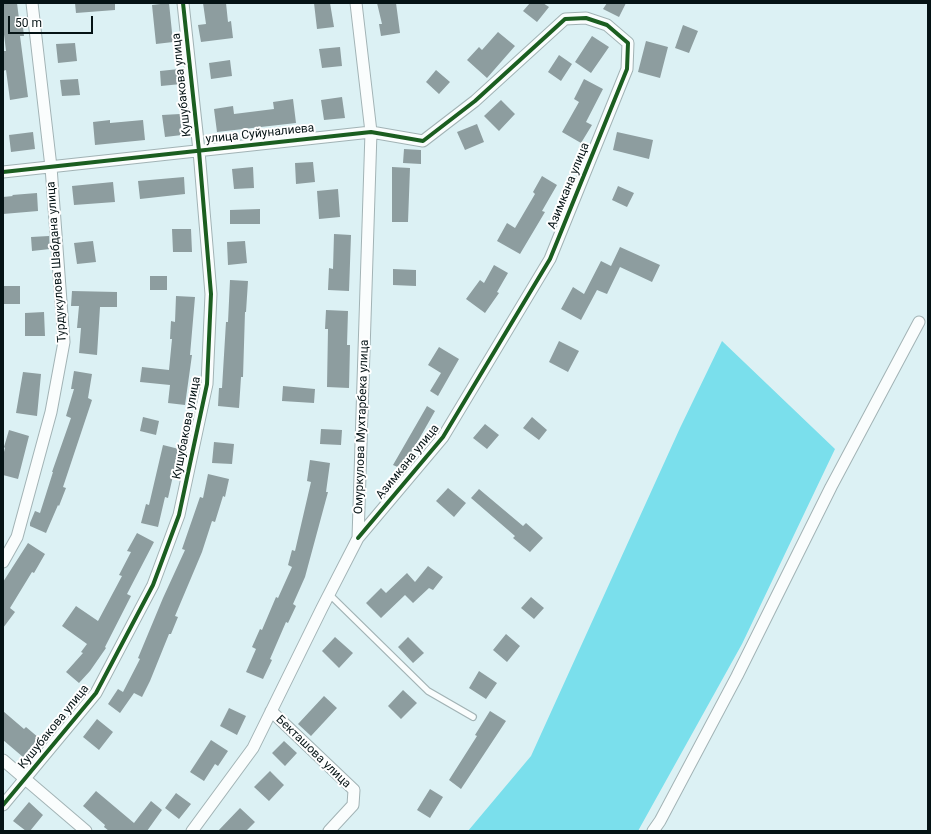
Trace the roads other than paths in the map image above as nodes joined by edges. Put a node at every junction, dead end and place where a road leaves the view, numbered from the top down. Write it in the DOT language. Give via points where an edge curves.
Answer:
graph roads {
  1 [pos="32,3"];
  2 [pos="183,3"];
  3 [pos="356,3"];
  4 [pos="371,132"];
  5 [pos="423,141"];
  6 [pos="199,151"];
  7 [pos="51,167"];
  8 [pos="3,172"];
  9 [pos="919,322"];
  10 [pos="358,538"];
  11 [pos="3,562"];
  12 [pos="329,594"];
  13 [pos="271,712"];
  14 [pos="473,717"];
  15 [pos="3,760"];
  16 [pos="25,779"];
  17 [pos="3,805"];
  18 [pos="86,831"];
  19 [pos="192,831"];
  20 [pos="329,831"];
  21 [pos="653,831"];
  1 -- 7 [label="street, Турдукулова Шабдана улица"];
  2 -- 6 [label="street, Кушубакова улица"];
  3 -- 4 [label="street, Омуркулова Мухтарбека улица"];
  4 -- 5 [label="street, улица Суйуналиева"];
  4 -- 6 [label="street, улица Суйуналиева"];
  4 -- 10 [label="street, Омуркулова Мухтарбека улица"];
  5 -- 10 [label="street, Азимкана улица" via="475,101 565,19 586,18 607,25 628,43 627,69 550,259 443,437"];
  6 -- 7 [label="street, улица Суйуналиева"];
  6 -- 16 [label="street, Кушубакова улица" via="211,294 207,384 179,515 153,585 96,693"];
  7 -- 8 [label="street, улица Суйуналиева"];
  7 -- 11 [label="street, Турдукулова Шабдана улица" via="64,342 51,412 17,537"];
  9 -- 21 [label="street" via="831,487 737,676"];
  10 -- 12 [label="street, Омуркулова Мухтарбека улица"];
  12 -- 13 [label="street, Омуркулова Мухтарбека улица"];
  12 -- 14 [label="lane" via="428,691"];
  13 -- 19 [label="street, Омуркулова Мухтарбека улица" via="253,748"];
  13 -- 20 [label="street, Бекташова улица" via="354,790 353,805"];
  15 -- 16 [label="street"];
  16 -- 17 [label="street, Кушубакова улица"];
  16 -- 18 [label="street"];
}
